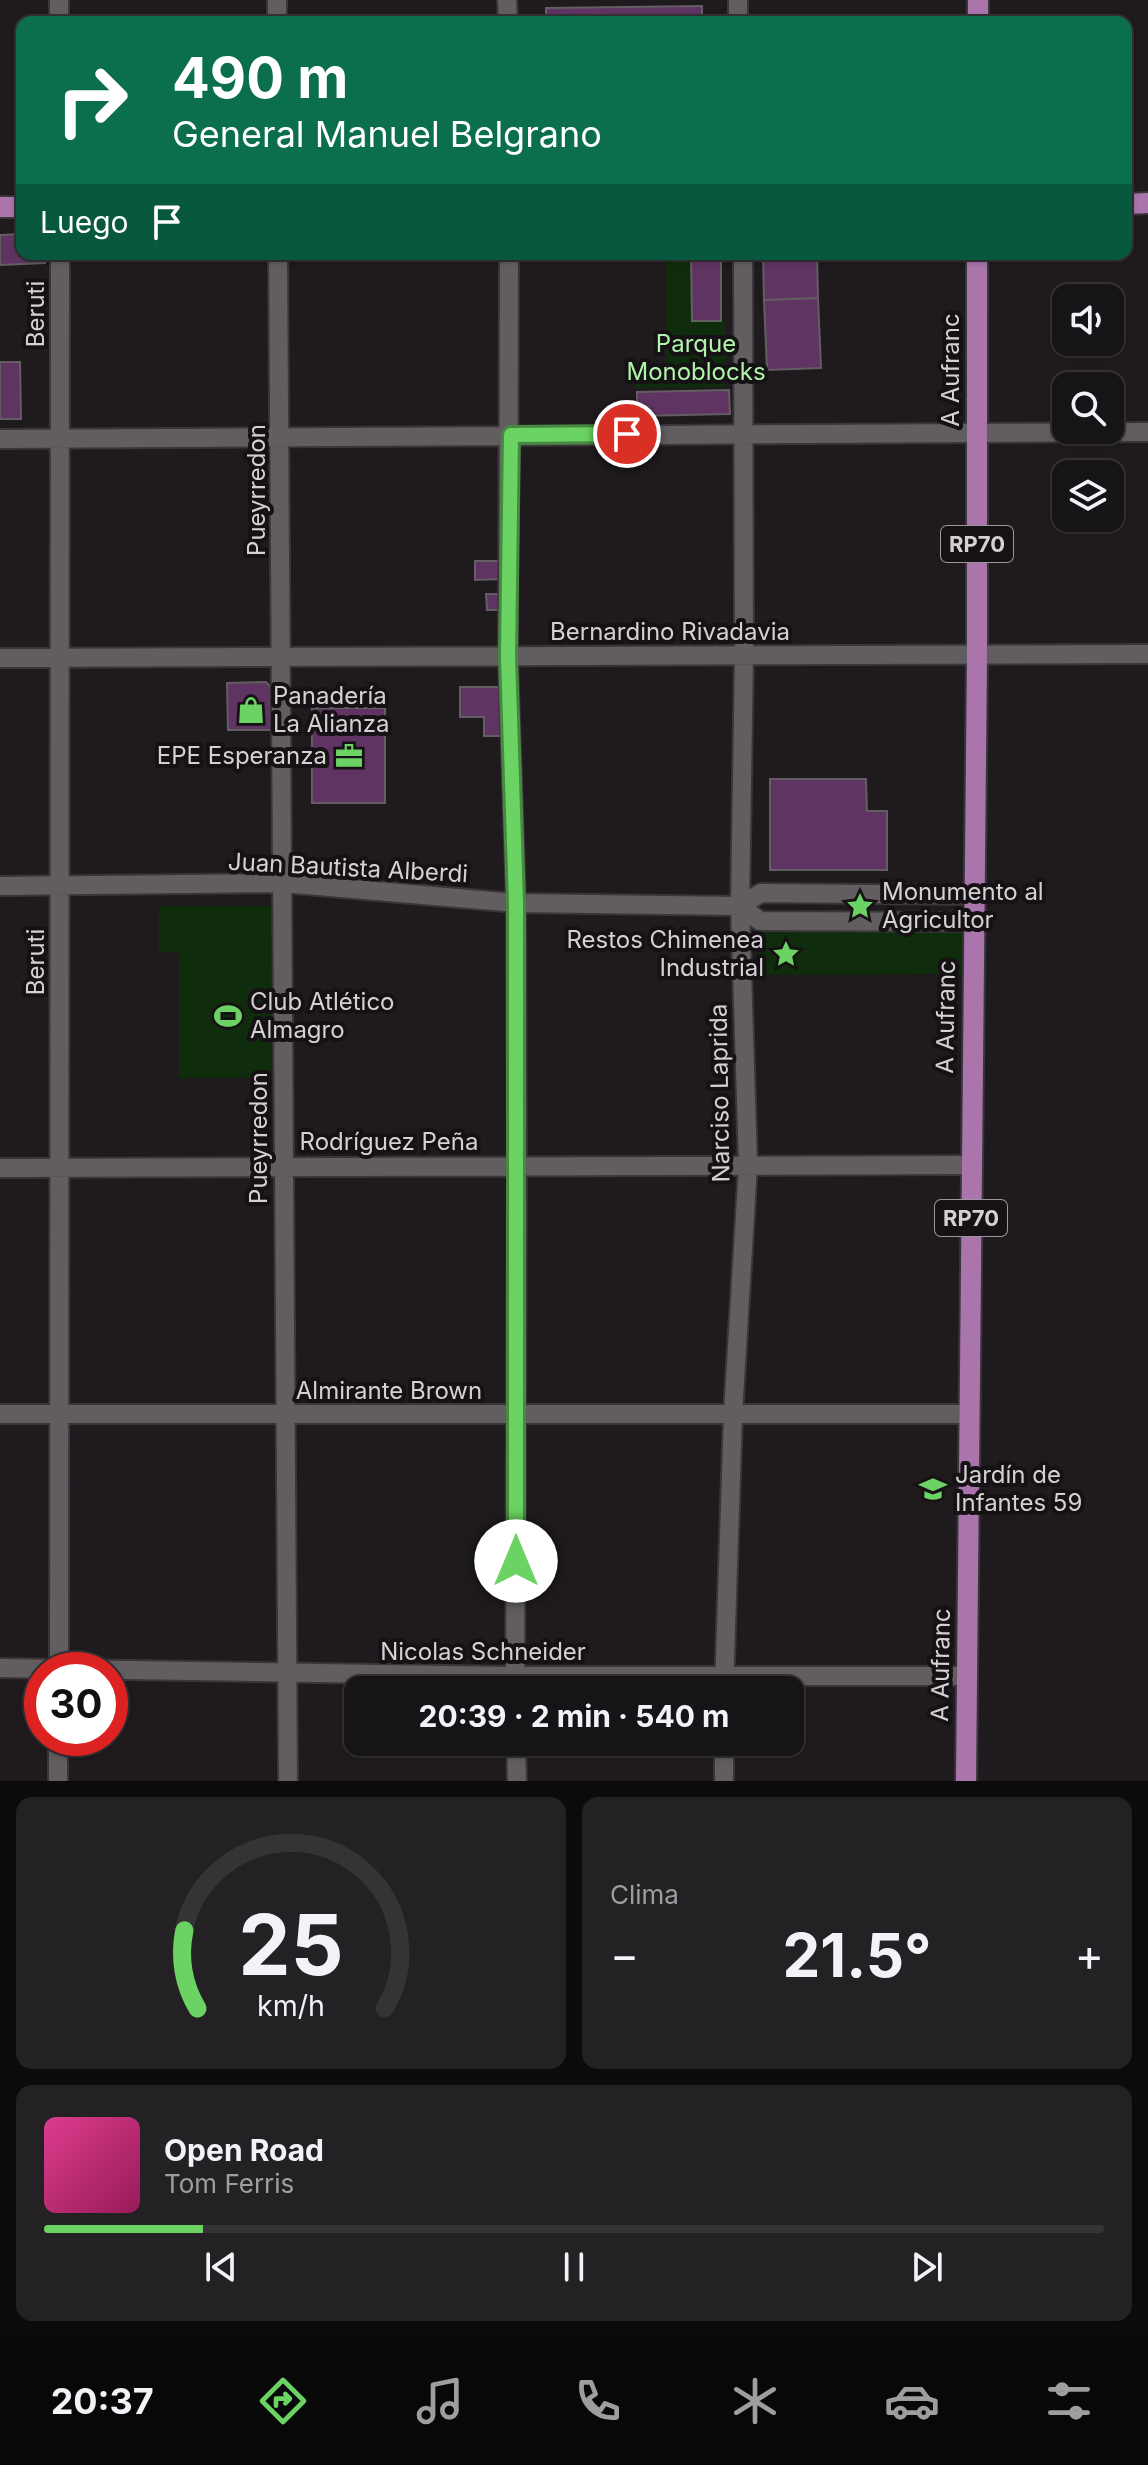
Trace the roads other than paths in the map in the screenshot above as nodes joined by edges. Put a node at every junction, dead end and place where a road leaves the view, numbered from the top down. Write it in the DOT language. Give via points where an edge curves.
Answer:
graph roads {
  1 [pos="60,260"];
  2 [pos="278,260"];
  3 [pos="509,260"];
  4 [pos="743,260"];
  5 [pos="977,260"];
  6 [pos="1148,432"];
  7 [pos="743,433"];
  8 [pos="977,433"];
  9 [pos="511,435"];
  10 [pos="281,437"];
  11 [pos="61,438"];
  12 [pos="0,439"];
  13 [pos="744,654"];
  14 [pos="1148,654"];
  15 [pos="977,655"];
  16 [pos="281,657"];
  17 [pos="508,657"];
  18 [pos="0,658"];
  19 [pos="59,658"];
  20 [pos="283,883"];
  21 [pos="0,886"];
  22 [pos="60,886"];
  23 [pos="974,895"];
  24 [pos="516,903"];
  25 [pos="740,906"];
  26 [pos="973,922"];
  27 [pos="517,1165"];
  28 [pos="748,1165"];
  29 [pos="971,1165"];
  30 [pos="283,1166"];
  31 [pos="60,1167"];
  32 [pos="0,1168"];
  33 [pos="0,1414"];
  34 [pos="60,1414"];
  35 [pos="285,1414"];
  36 [pos="733,1414"];
  37 [pos="970,1414"];
  38 [pos="517,1416"];
  39 [pos="59,1652"];
  40 [pos="0,1668"];
  41 [pos="24,1668"];
  42 [pos="128,1671"];
  43 [pos="286,1674"];
  44 [pos="344,1676"];
  45 [pos="515,1676"];
  46 [pos="724,1676"];
  47 [pos="966,1676"];
  48 [pos="804,1681"];
  49 [pos="58,1756"];
  50 [pos="516,1756"];
  51 [pos="724,1756"];
  52 [pos="58,1781"];
  53 [pos="288,1781"];
  54 [pos="517,1781"];
  55 [pos="724,1781"];
  56 [pos="966,1781"];
  1 -- 11 [label="street, Beruti"];
  2 -- 10 [label="street, Pueyrredon"];
  3 -- 9 [label="street"];
  4 -- 7 [label="street, Narciso Laprida"];
  5 -- 8 [label="main road, A Aufranc / RP70"];
  6 -- 8 [label="street"];
  7 -- 8 [label="street"];
  7 -- 9 [label="street"];
  7 -- 13 [label="street, Narciso Laprida"];
  8 -- 15 [label="main road, A Aufranc / RP70"];
  9 -- 10 [label="street"];
  9 -- 17 [label="street"];
  10 -- 11 [label="street"];
  10 -- 16 [label="street, Pueyrredon"];
  11 -- 12 [label="street"];
  11 -- 19 [label="street, Beruti"];
  13 -- 15 [label="street, Bernardino Rivadavia"];
  13 -- 17 [label="street, Bernardino Rivadavia"];
  13 -- 25 [label="street, Narciso Laprida"];
  14 -- 15 [label="street, Bernardino Rivadavia"];
  15 -- 23 [label="main road, A Aufranc / RP70"];
  16 -- 17 [label="street, Bernardino Rivadavia"];
  16 -- 19 [label="street, Bernardino Rivadavia"];
  16 -- 20 [label="street, Pueyrredon"];
  17 -- 24 [label="street"];
  18 -- 19 [label="street, Bernardino Rivadavia"];
  19 -- 22 [label="street, Beruti"];
  20 -- 22 [label="street, Juan Bautista Alberdi"];
  20 -- 24 [label="street, Juan Bautista Alberdi"];
  20 -- 30 [label="street, Pueyrredon"];
  21 -- 22 [label="street, Juan Bautista Alberdi"];
  22 -- 31 [label="street, Beruti"];
  23 -- 25 [label="street, Juan Bautista Alberdi" via="761,893"];
  23 -- 26 [label="main road, A Aufranc / RP70"];
  24 -- 25 [label="street, Juan Bautista Alberdi"];
  24 -- 27 [label="street"];
  25 -- 26 [label="street, Juan Bautista Alberdi" via="760,921"];
  25 -- 28 [label="street, Narciso Laprida"];
  26 -- 29 [label="main road, A Aufranc / RP70"];
  27 -- 28 [label="street, Rodríguez Peña"];
  27 -- 30 [label="street, Rodríguez Peña"];
  27 -- 38 [label="street"];
  28 -- 29 [label="street, Rodríguez Peña"];
  28 -- 36 [label="street, Narciso Laprida"];
  29 -- 37 [label="main road, A Aufranc / RP70"];
  30 -- 31 [label="street, Rodríguez Peña"];
  30 -- 35 [label="street, Pueyrredon"];
  31 -- 32 [label="street, Rodríguez Peña"];
  31 -- 34 [label="street, Beruti"];
  33 -- 34 [label="street, Almirante Brown"];
  34 -- 35 [label="street, Almirante Brown"];
  34 -- 39 [label="street, Beruti"];
  35 -- 38 [label="street, Almirante Brown"];
  35 -- 43 [label="street, Pueyrredon"];
  36 -- 37 [label="street, Almirante Brown"];
  36 -- 38 [label="street, Almirante Brown"];
  36 -- 46 [label="street, Narciso Laprida"];
  37 -- 47 [label="main road, A Aufranc / RP70"];
  38 -- 45 [label="street"];
  40 -- 41 [label="street, Nicolas Schneider"];
  42 -- 43 [label="street, Nicolas Schneider"];
  43 -- 44 [label="street, Nicolas Schneider"];
  43 -- 53 [label="street, Pueyrredon"];
  47 -- 48 [label="street, Nicolas Schneider"];
  47 -- 56 [label="main road, A Aufranc / RP70"];
  49 -- 52 [label="street"];
  50 -- 54 [label="street"];
  51 -- 55 [label="street"];
}
